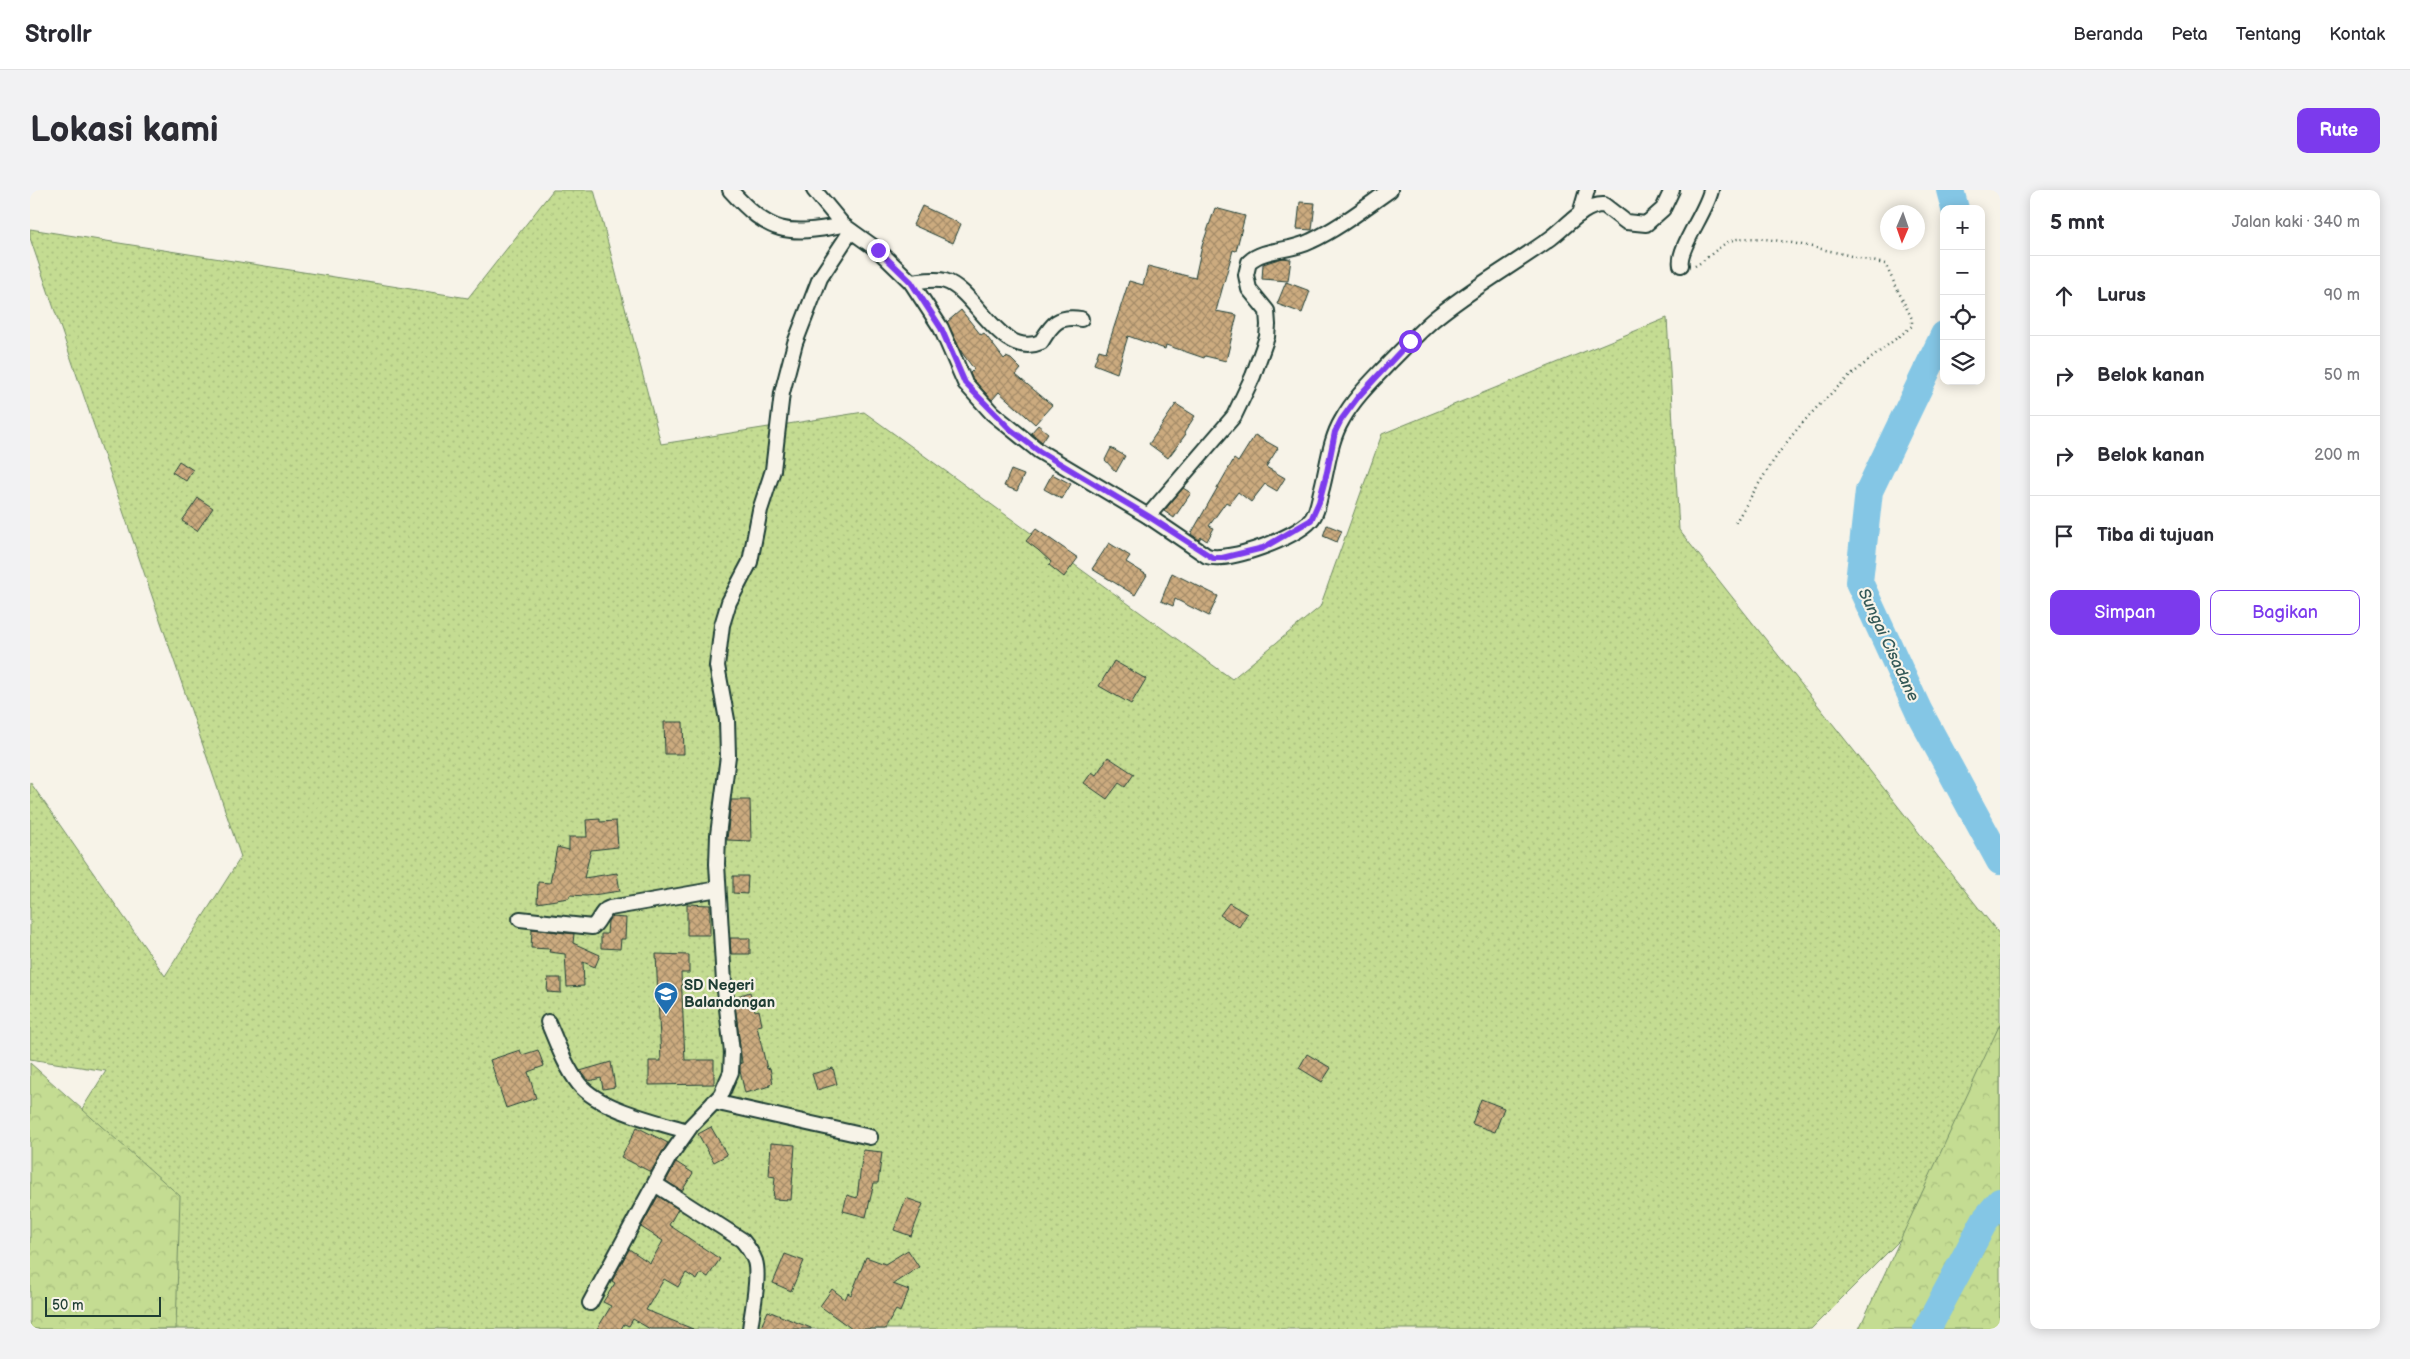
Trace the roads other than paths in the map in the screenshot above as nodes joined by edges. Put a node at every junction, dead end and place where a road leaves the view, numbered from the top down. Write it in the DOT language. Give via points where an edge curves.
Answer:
graph roads {
  1 [pos="730,190"];
  2 [pos="814,190"];
  3 [pos="1390,190"];
  4 [pos="1586,190"];
  5 [pos="1672,190"];
  6 [pos="1710,190"];
  7 [pos="1580,214"];
  8 [pos="847,228"];
  9 [pos="1681,265"];
  10 [pos="911,282"];
  11 [pos="1082,319"];
  12 [pos="1148,516"];
  13 [pos="718,889"];
  14 [pos="520,919"];
  15 [pos="548,1022"];
  16 [pos="714,1102"];
  17 [pos="687,1131"];
  18 [pos="870,1137"];
  19 [pos="655,1184"];
  20 [pos="590,1303"];
  21 [pos="750,1329"];
  1 -- 8 [label="street" via="755,215 783,229 799,232"];
  2 -- 8 [label="street"];
  3 -- 12 [label="street" via="1313,240 1295,249 1264,252 1249,262 1246,275 1249,289 1267,311 1268,325 1253,376 1234,416"];
  4 -- 7 [label="street"];
  5 -- 7 [label="street" via="1662,209 1646,224 1626,222 1604,205"];
  6 -- 9 [label="street" via="1706,209 1681,255"];
  7 -- 12 [label="street" via="1433,320 1358,397 1335,432 1319,502 1311,520 1304,526 1263,548 1218,558 1207,556"];
  8 -- 10 [label="street" via="878,250"];
  8 -- 13 [label="street" via="806,312 785,381 772,470 750,562 729,602 722,625 717,666 727,720 728,756 718,835"];
  10 -- 11 [label="street" via="945,281 957,287 1001,332 1016,342 1028,345 1041,342 1056,321 1069,317"];
  10 -- 12 [label="street" via="941,328 965,383 992,413 1039,451"];
  13 -- 14 [label="street" via="610,908 592,926"];
  13 -- 16 [label="street" via="732,1064 726,1088"];
  15 -- 17 [label="street" via="571,1072 594,1098 638,1117"];
  16 -- 17 [label="street"];
  16 -- 18 [label="street"];
  17 -- 19 [label="street"];
  19 -- 20 [label="street"];
  19 -- 21 [label="street" via="742,1240 750,1250 756,1273"];
}
